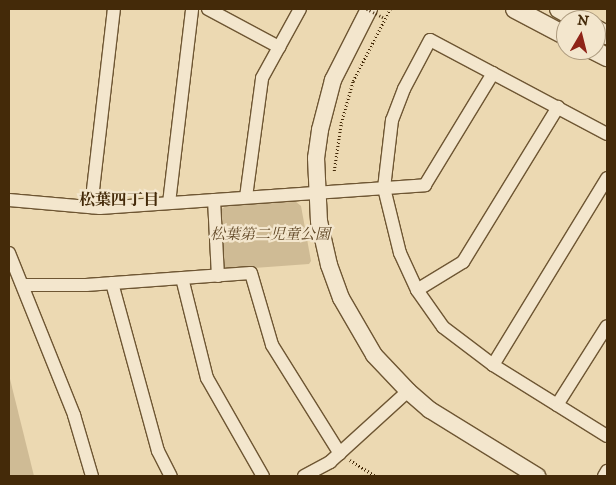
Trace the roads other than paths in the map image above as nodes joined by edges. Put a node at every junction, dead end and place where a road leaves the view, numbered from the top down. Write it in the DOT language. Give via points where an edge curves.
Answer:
graph roads {
  1 [pos="114,9"];
  2 [pos="192,9"];
  3 [pos="208,9"];
  4 [pos="300,9"];
  5 [pos="368,9"];
  6 [pos="515,9"];
  7 [pos="556,31"];
  8 [pos="279,47"];
  9 [pos="493,73"];
  10 [pos="558,107"];
  11 [pos="607,134"];
  12 [pos="607,178"];
  13 [pos="384,188"];
  14 [pos="316,193"];
  15 [pos="246,198"];
  16 [pos="9,200"];
  17 [pos="214,200"];
  18 [pos="169,203"];
  19 [pos="91,207"];
  20 [pos="9,253"];
  21 [pos="218,276"];
  22 [pos="182,278"];
  23 [pos="112,283"];
  24 [pos="23,285"];
  25 [pos="418,290"];
  26 [pos="607,326"];
  27 [pos="492,365"];
  28 [pos="408,391"];
  29 [pos="557,405"];
  30 [pos="607,436"];
  31 [pos="340,454"];
  32 [pos="607,471"];
  33 [pos="92,476"];
  34 [pos="171,476"];
  35 [pos="262,476"];
  36 [pos="304,476"];
  37 [pos="537,476"];
  38 [pos="604,476"];
  1 -- 19 [label="street"];
  2 -- 18 [label="street"];
  3 -- 8 [label="street"];
  4 -- 8 [label="street"];
  5 -- 14 [label="street" via="342,60 325,106 316,158"];
  6 -- 7 [label="main road"];
  8 -- 15 [label="street" via="262,78"];
  9 -- 10 [label="street"];
  9 -- 13 [label="street" via="425,185"];
  9 -- 13 [label="street" via="430,40 404,88 392,120"];
  10 -- 11 [label="street"];
  10 -- 25 [label="street" via="463,262"];
  12 -- 27 [label="street"];
  13 -- 14 [label="street"];
  13 -- 25 [label="street" via="400,253"];
  14 -- 15 [label="street"];
  14 -- 28 [label="street" via="323,245 340,298 374,356"];
  15 -- 17 [label="street"];
  16 -- 19 [label="street"];
  17 -- 18 [label="street"];
  17 -- 21 [label="street"];
  18 -- 19 [label="street"];
  20 -- 24 [label="street"];
  21 -- 22 [label="street"];
  21 -- 31 [label="street" via="251,273 272,345"];
  22 -- 23 [label="street"];
  22 -- 35 [label="street" via="207,378"];
  23 -- 24 [label="street"];
  23 -- 34 [label="street" via="158,451"];
  24 -- 33 [label="street" via="74,415"];
  25 -- 27 [label="street" via="443,327"];
  26 -- 29 [label="street"];
  27 -- 29 [label="street"];
  28 -- 31 [label="street"];
  28 -- 37 [label="street" via="437,414"];
  29 -- 30 [label="street"];
  31 -- 36 [label="street"];
  32 -- 38 [label="street"];
}
